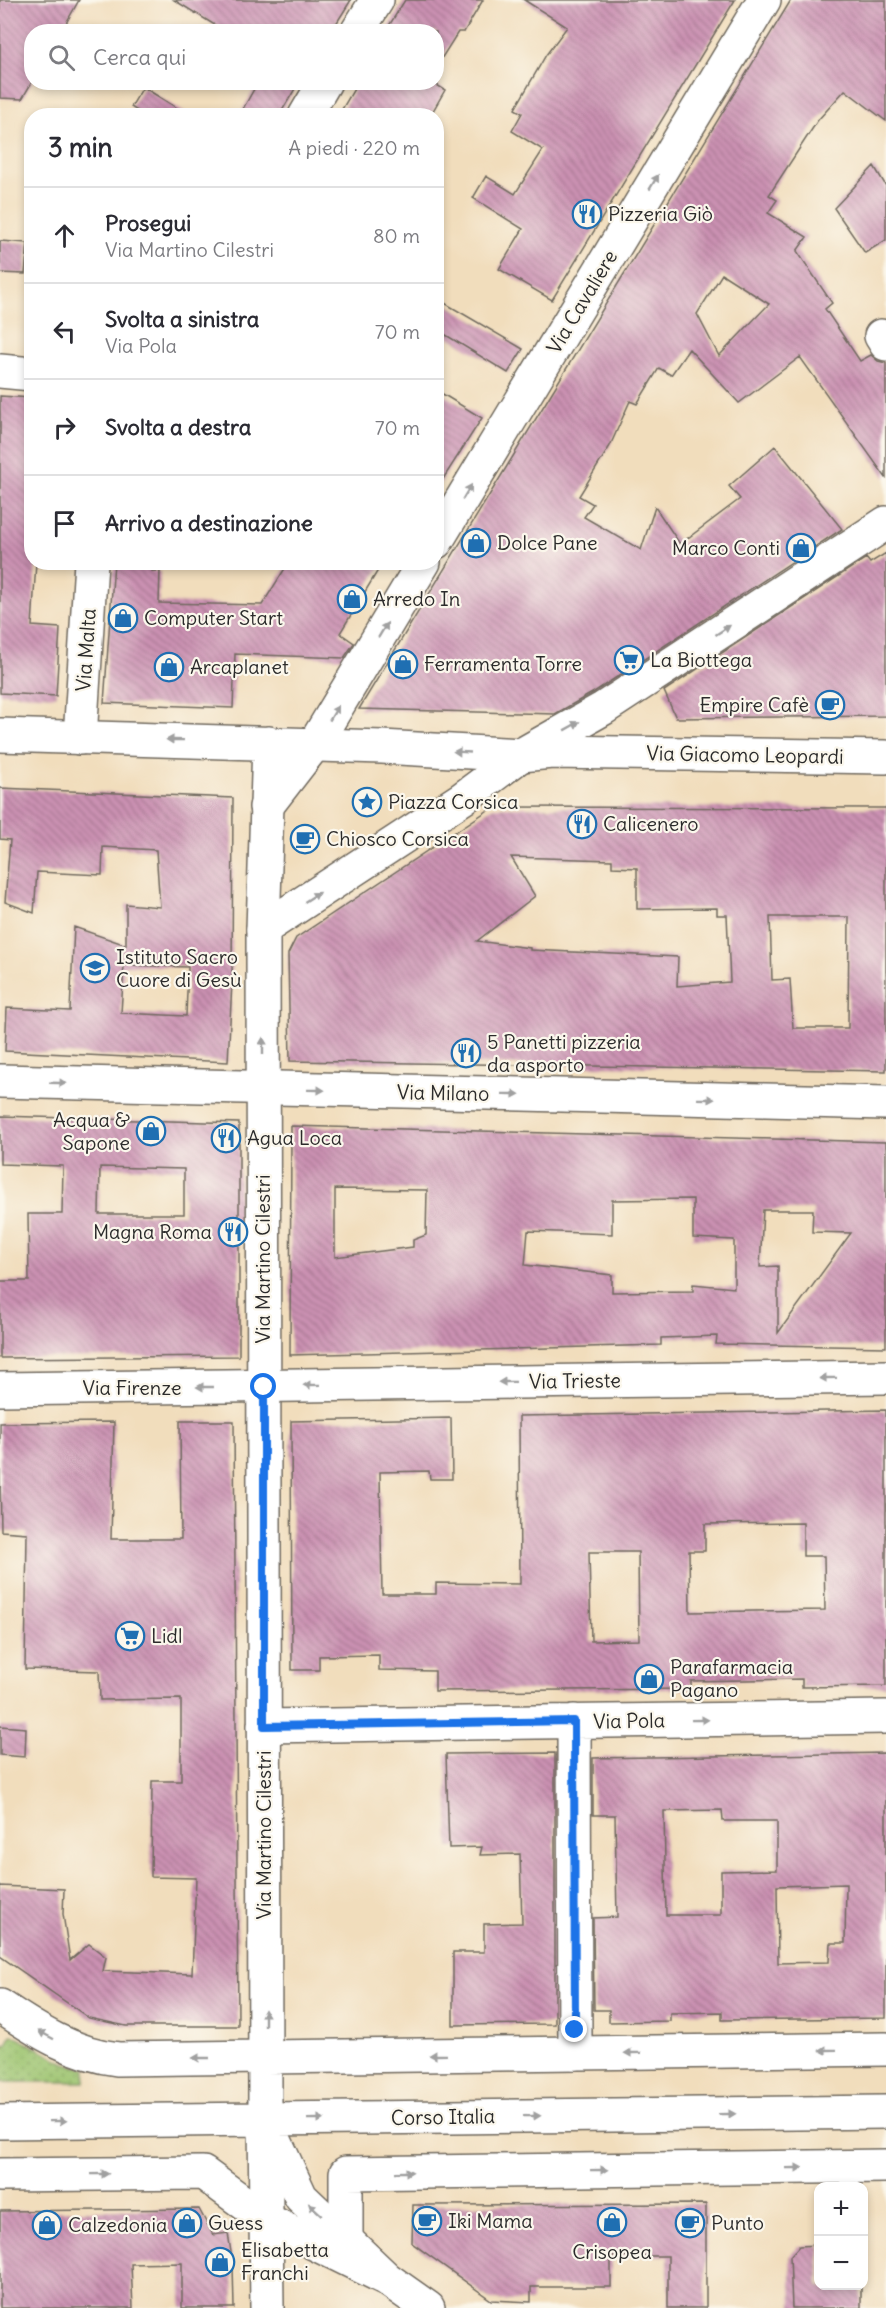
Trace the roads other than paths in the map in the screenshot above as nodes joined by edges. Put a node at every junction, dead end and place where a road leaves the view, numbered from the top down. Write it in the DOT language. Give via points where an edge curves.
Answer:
graph roads {
  1 [pos="377,0"];
  2 [pos="764,0"];
  3 [pos="362,24"];
  4 [pos="321,90"];
  5 [pos="310,108"];
  6 [pos="0,371"];
  7 [pos="24,373"];
  8 [pos="886,523"];
  9 [pos="444,529"];
  10 [pos="91,570"];
  11 [pos="419,570"];
  12 [pos="604,708"];
  13 [pos="0,735"];
  14 [pos="80,738"];
  15 [pos="268,743"];
  16 [pos="314,745"];
  17 [pos="604,753"];
  18 [pos="520,755"];
  19 [pos="886,757"];
  20 [pos="266,807"];
  21 [pos="262,929"];
  22 [pos="0,1081"];
  23 [pos="263,1089"];
  24 [pos="886,1103"];
  25 [pos="886,1377"];
  26 [pos="264,1387"];
  27 [pos="0,1389"];
  28 [pos="886,1717"];
  29 [pos="574,1721"];
  30 [pos="264,1726"];
  31 [pos="0,2006"];
  32 [pos="886,2049"];
  33 [pos="575,2053"];
  34 [pos="265,2057"];
  35 [pos="886,2112"];
  36 [pos="266,2119"];
  37 [pos="0,2122"];
  38 [pos="886,2166"];
  39 [pos="0,2175"];
  40 [pos="267,2220"];
  41 [pos="346,2237"];
  42 [pos="387,2279"];
  43 [pos="267,2308"];
  44 [pos="428,2308"];
  1 -- 3 [label="street"];
  9 -- 2 [label="street, Via Cavaliere, one-way"];
  4 -- 5 [label="street"];
  6 -- 7 [label="street"];
  12 -- 8 [label="street, one-way"];
  10 -- 14 [label="street, Via Malta"];
  16 -- 11 [label="street, one-way"];
  12 -- 17 [label="street"];
  18 -- 12 [label="street, one-way"];
  13 -- 14 [label="street, Via Giacomo Leopardi"];
  15 -- 14 [label="street, Via Giacomo Leopardi, one-way"];
  15 -- 16 [label="street, Via Giacomo Leopardi"];
  15 -- 20 [label="street, Via Martino Cilestri"];
  18 -- 16 [label="street, Via Giacomo Leopardi, one-way"];
  16 -- 20 [label="street"];
  17 -- 18 [label="street, Via Giacomo Leopardi"];
  17 -- 19 [label="street, Via Giacomo Leopardi"];
  21 -- 18 [label="street, one-way" via="463,798"];
  20 -- 21 [label="street, Via Martino Cilestri"];
  23 -- 21 [label="street, Via Martino Cilestri, one-way"];
  22 -- 23 [label="street, Via Milano, one-way"];
  23 -- 24 [label="street, Via Milano, one-way"];
  23 -- 26 [label="street, Via Martino Cilestri"];
  25 -- 26 [label="street, Via Trieste, one-way"];
  26 -- 27 [label="street, Via Firenze, one-way"];
  26 -- 30 [label="street, Via Martino Cilestri"];
  29 -- 28 [label="street, Via Pola, one-way"];
  29 -- 30 [label="street, Via Pola"];
  29 -- 33 [label="street"];
  34 -- 30 [label="street, Via Martino Cilestri, one-way"];
  34 -- 31 [label="street, one-way" via="96,2056 55,2040"];
  32 -- 33 [label="street, one-way"];
  33 -- 34 [label="street, one-way"];
  34 -- 36 [label="street, Via Martino Cilestri"];
  36 -- 35 [label="street, Corso Italia, one-way"];
  37 -- 36 [label="street, Corso Italia, one-way"];
  36 -- 40 [label="street, Via Martino Cilestri"];
  41 -- 36 [label="street, one-way" via="301,2197"];
  41 -- 38 [label="street, one-way" via="346,2173"];
  39 -- 40 [label="street, one-way" via="203,2174"];
  40 -- 42 [label="street"];
  40 -- 43 [label="street, Via Martino Cilestri"];
  41 -- 42 [label="street"];
  42 -- 44 [label="street"];
}
